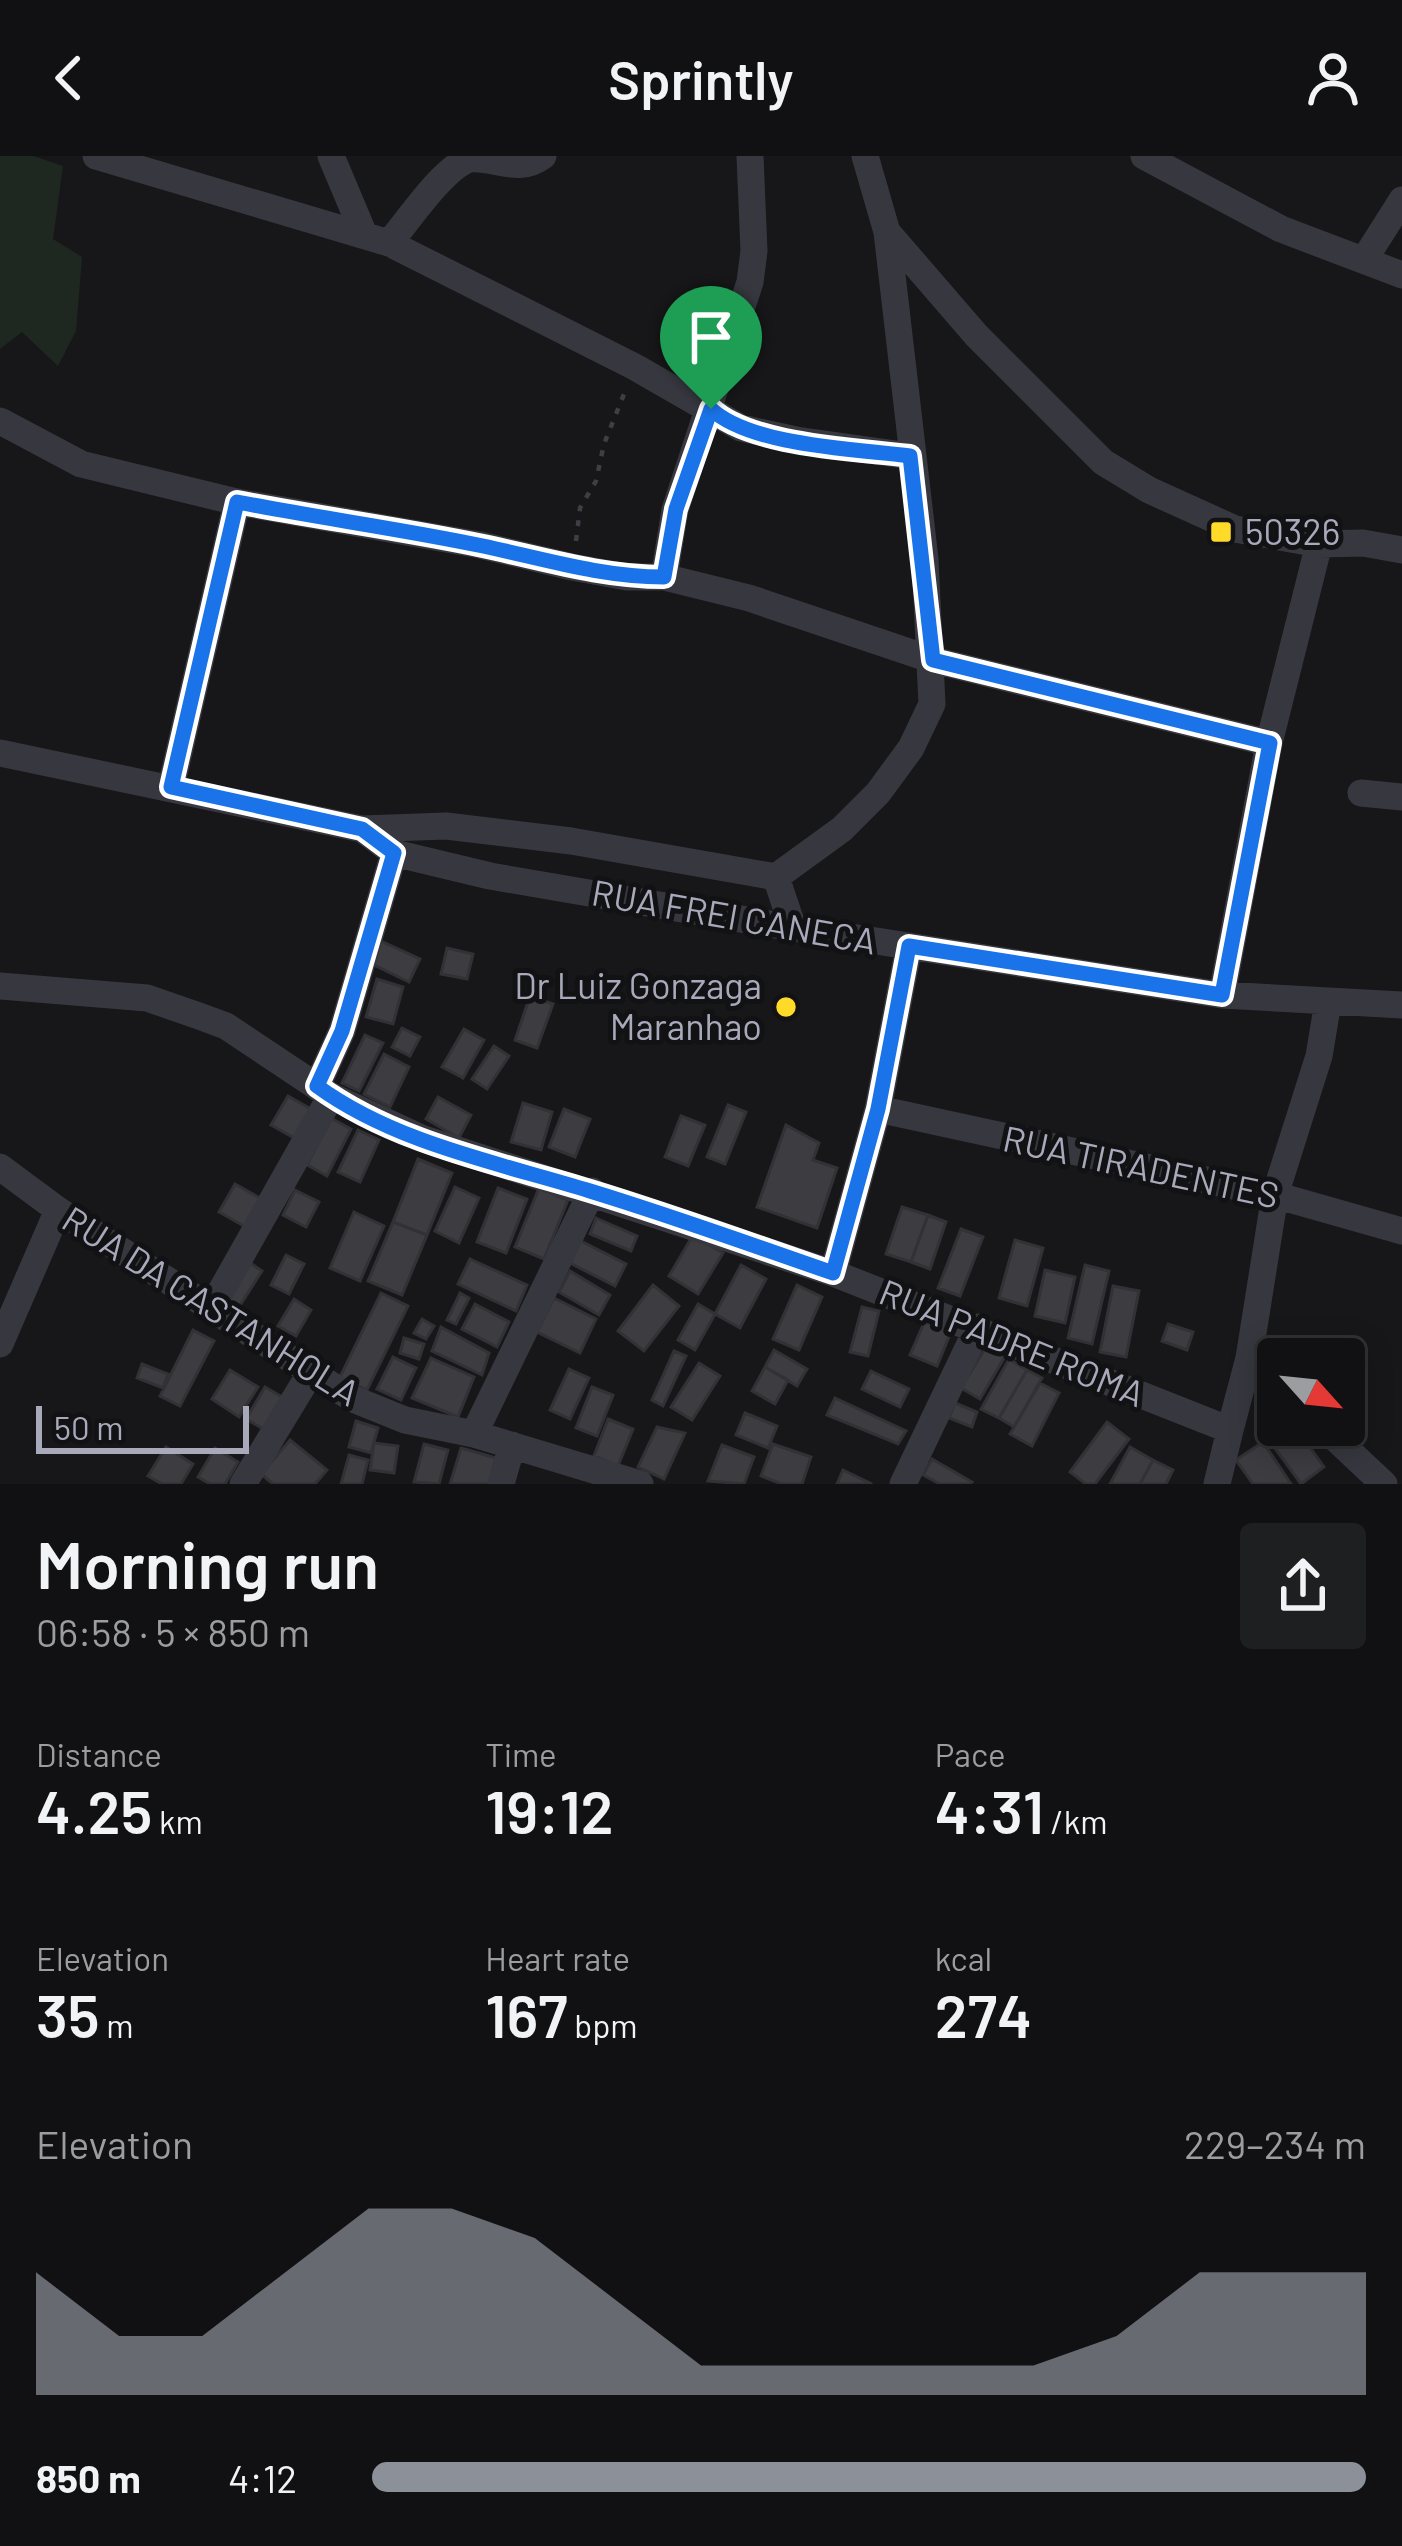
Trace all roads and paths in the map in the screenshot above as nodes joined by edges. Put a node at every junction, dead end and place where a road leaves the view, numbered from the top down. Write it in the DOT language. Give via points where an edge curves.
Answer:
graph roads {
  1 [pos="96,156"];
  2 [pos="331,156"];
  3 [pos="543,156"];
  4 [pos="750,156"];
  5 [pos="865,156"];
  6 [pos="1144,156"];
  7 [pos="1402,200"];
  8 [pos="887,232"];
  9 [pos="376,238"];
  10 [pos="1364,260"];
  11 [pos="1402,275"];
  12 [pos="635,367"];
  13 [pos="711,409"];
  14 [pos="0,421"];
  15 [pos="910,456"];
  16 [pos="237,502"];
  17 [pos="1319,544"];
  18 [pos="1402,550"];
  19 [pos="572,567"];
  20 [pos="664,577"];
  21 [pos="933,660"];
  22 [pos="1270,743"];
  23 [pos="0,753"];
  24 [pos="171,787"];
  25 [pos="1361,794"];
  26 [pos="1402,797"];
  27 [pos="362,829"];
  28 [pos="394,853"];
  29 [pos="776,877"];
  30 [pos="793,928"];
  31 [pos="909,946"];
  32 [pos="0,986"];
  33 [pos="1222,995"];
  34 [pos="1328,1002"];
  35 [pos="1402,1005"];
  36 [pos="324,1091"];
  37 [pos="878,1109"];
  38 [pos="0,1167"];
  39 [pos="592,1191"];
  40 [pos="1275,1195"];
  41 [pos="58,1210"];
  42 [pos="1402,1231"];
  43 [pos="833,1273"];
  44 [pos="212,1307"];
  45 [pos="978,1327"];
  46 [pos="0,1344"];
  47 [pos="1249,1358"];
  48 [pos="1257,1365"];
  49 [pos="311,1372"];
  50 [pos="1230,1430"];
  51 [pos="474,1433"];
  52 [pos="512,1445"];
  53 [pos="1343,1446"];
  54 [pos="1402,1462"];
  55 [pos="243,1484"];
  56 [pos="501,1484"];
  57 [pos="640,1484"];
  58 [pos="903,1484"];
  59 [pos="1216,1484"];
  60 [pos="1384,1484"];
  61 [pos="1396,1484"];
  1 -- 9 [label="street"];
  2 -- 9 [label="street"];
  3 -- 9 [label="street" via="524,164 464,160"];
  4 -- 13 [label="street" via="750,282"];
  5 -- 8 [label="street"];
  6 -- 10 [label="street" via="1281,229"];
  7 -- 10 [label="street"];
  8 -- 15 [label="street"];
  8 -- 17 [label="street" via="976,336 1102,462 1235,529"];
  9 -- 12 [label="street"];
  10 -- 11 [label="street"];
  12 -- 13 [label="street"];
  12 -- 19 [label="path" via="580,508"];
  13 -- 15 [label="street" via="741,428"];
  13 -- 20 [label="street" via="676,509"];
  14 -- 16 [label="street" via="81,464"];
  15 -- 21 [label="street"];
  16 -- 19 [label="street"];
  16 -- 24 [label="street"];
  17 -- 18 [label="street"];
  17 -- 22 [label="street"];
  19 -- 20 [label="street"];
  20 -- 21 [label="street"];
  21 -- 22 [label="street"];
  21 -- 29 [label="street" via="932,704 911,748 854,817"];
  22 -- 33 [label="street"];
  23 -- 24 [label="street, RUA FREI CANECA"];
  24 -- 27 [label="street, RUA FREI CANECA"];
  25 -- 26 [label="street"];
  27 -- 28 [label="street, RUA FREI CANECA"];
  27 -- 29 [label="street, RUA FREI CANECA" via="446,826"];
  28 -- 30 [label="street, RUA FREI CANECA"];
  28 -- 36 [label="street"];
  29 -- 30 [label="street"];
  30 -- 31 [label="street, RUA FREI CANECA"];
  31 -- 33 [label="street, RUA FREI CANECA"];
  31 -- 37 [label="street"];
  32 -- 36 [label="street, RUA PADRE ROMA" via="147,998 226,1026"];
  33 -- 34 [label="street, RUA FREI CANECA"];
  34 -- 35 [label="street, RUA FREI CANECA"];
  34 -- 40 [label="street"];
  36 -- 39 [label="street, RUA PADRE ROMA" via="442,1145"];
  36 -- 44 [label="street"];
  37 -- 40 [label="street, RUA TIRADENTES"];
  37 -- 43 [label="street"];
  38 -- 41 [label="street, RUA DA CASTANHOLA"];
  39 -- 43 [label="street, RUA PADRE ROMA"];
  39 -- 51 [label="street"];
  40 -- 42 [label="street, RUA TIRADENTES"];
  40 -- 47 [label="street"];
  41 -- 44 [label="street, RUA DA CASTANHOLA"];
  41 -- 46 [label="street"];
  43 -- 45 [label="street, RUA PADRE ROMA"];
  44 -- 49 [label="street, RUA DA CASTANHOLA"];
  45 -- 50 [label="street, RUA PADRE ROMA"];
  45 -- 58 [label="street"];
  47 -- 48 [label="street"];
  47 -- 50 [label="street"];
  49 -- 51 [label="street, RUA DA CASTANHOLA" via="405,1420"];
  49 -- 55 [label="street"];
  50 -- 59 [label="street"];
  51 -- 52 [label="street, RUA DA CASTANHOLA"];
  52 -- 56 [label="street"];
  52 -- 57 [label="street, RUA DA CASTANHOLA"];
  53 -- 60 [label="street"];
  54 -- 61 [label="street"];
}
